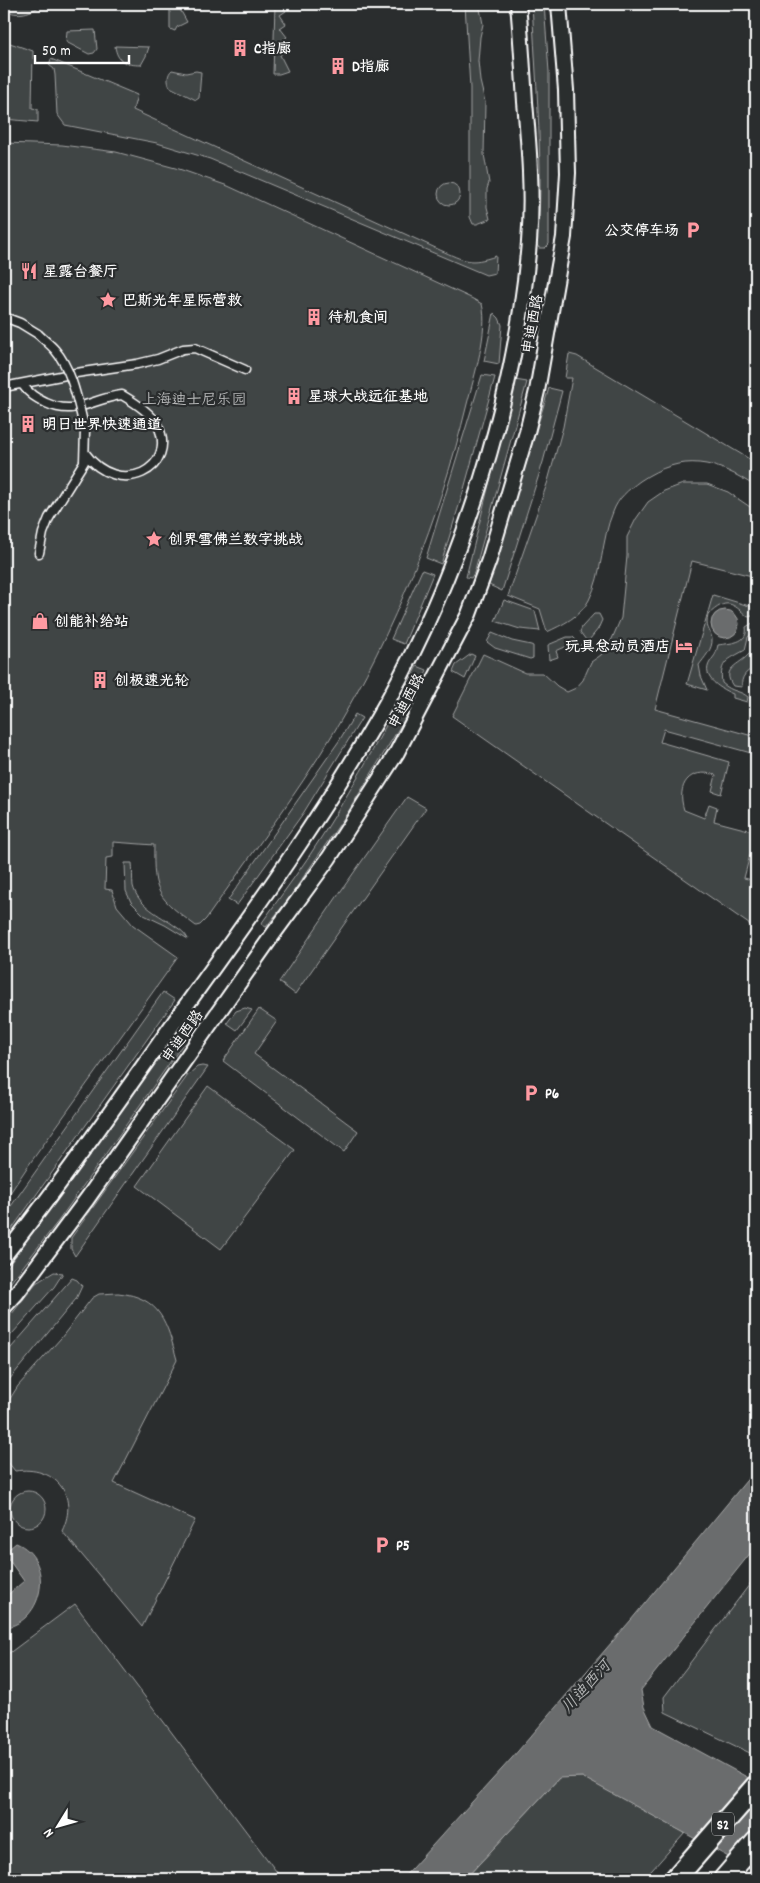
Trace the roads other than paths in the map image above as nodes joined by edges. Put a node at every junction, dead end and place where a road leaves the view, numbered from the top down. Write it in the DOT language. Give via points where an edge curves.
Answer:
graph roads {
  1 [pos="518,4"];
  2 [pos="559,4"];
  3 [pos="4,317"];
  4 [pos="245,370"];
  5 [pos="22,384"];
  6 [pos="4,387"];
  7 [pos="85,454"];
  8 [pos="39,553"];
  9 [pos="4,1256"];
  10 [pos="4,1307"];
  11 [pos="756,1786"];
  12 [pos="756,1842"];
  13 [pos="675,1879"];
  14 [pos="724,1879"];
  1 -- 9 [label="street, 申迪西路" via="531,178 527,258 506,388 476,498 447,578 388,700 291,856"];
  2 -- 10 [label="street, 申迪西路" via="568,173 564,237 527,432 489,560 469,614 396,754 329,858 87,1199"];
  3 -- 7 [label="street, bridge" via="38,334 56,350 74,388 85,430"];
  4 -- 5 [label="street" via="194,348 137,364"];
  5 -- 6 [label="street"];
  5 -- 7 [label="street" via="36,398 70,410 122,395 156,423 162,438 160,454 150,468 137,476 108,474 92,464"];
  7 -- 8 [label="street" via="84,462 49,518"];
  11 -- 13 [label="highway, S2"];
  12 -- 14 [label="highway, S2"];
}
